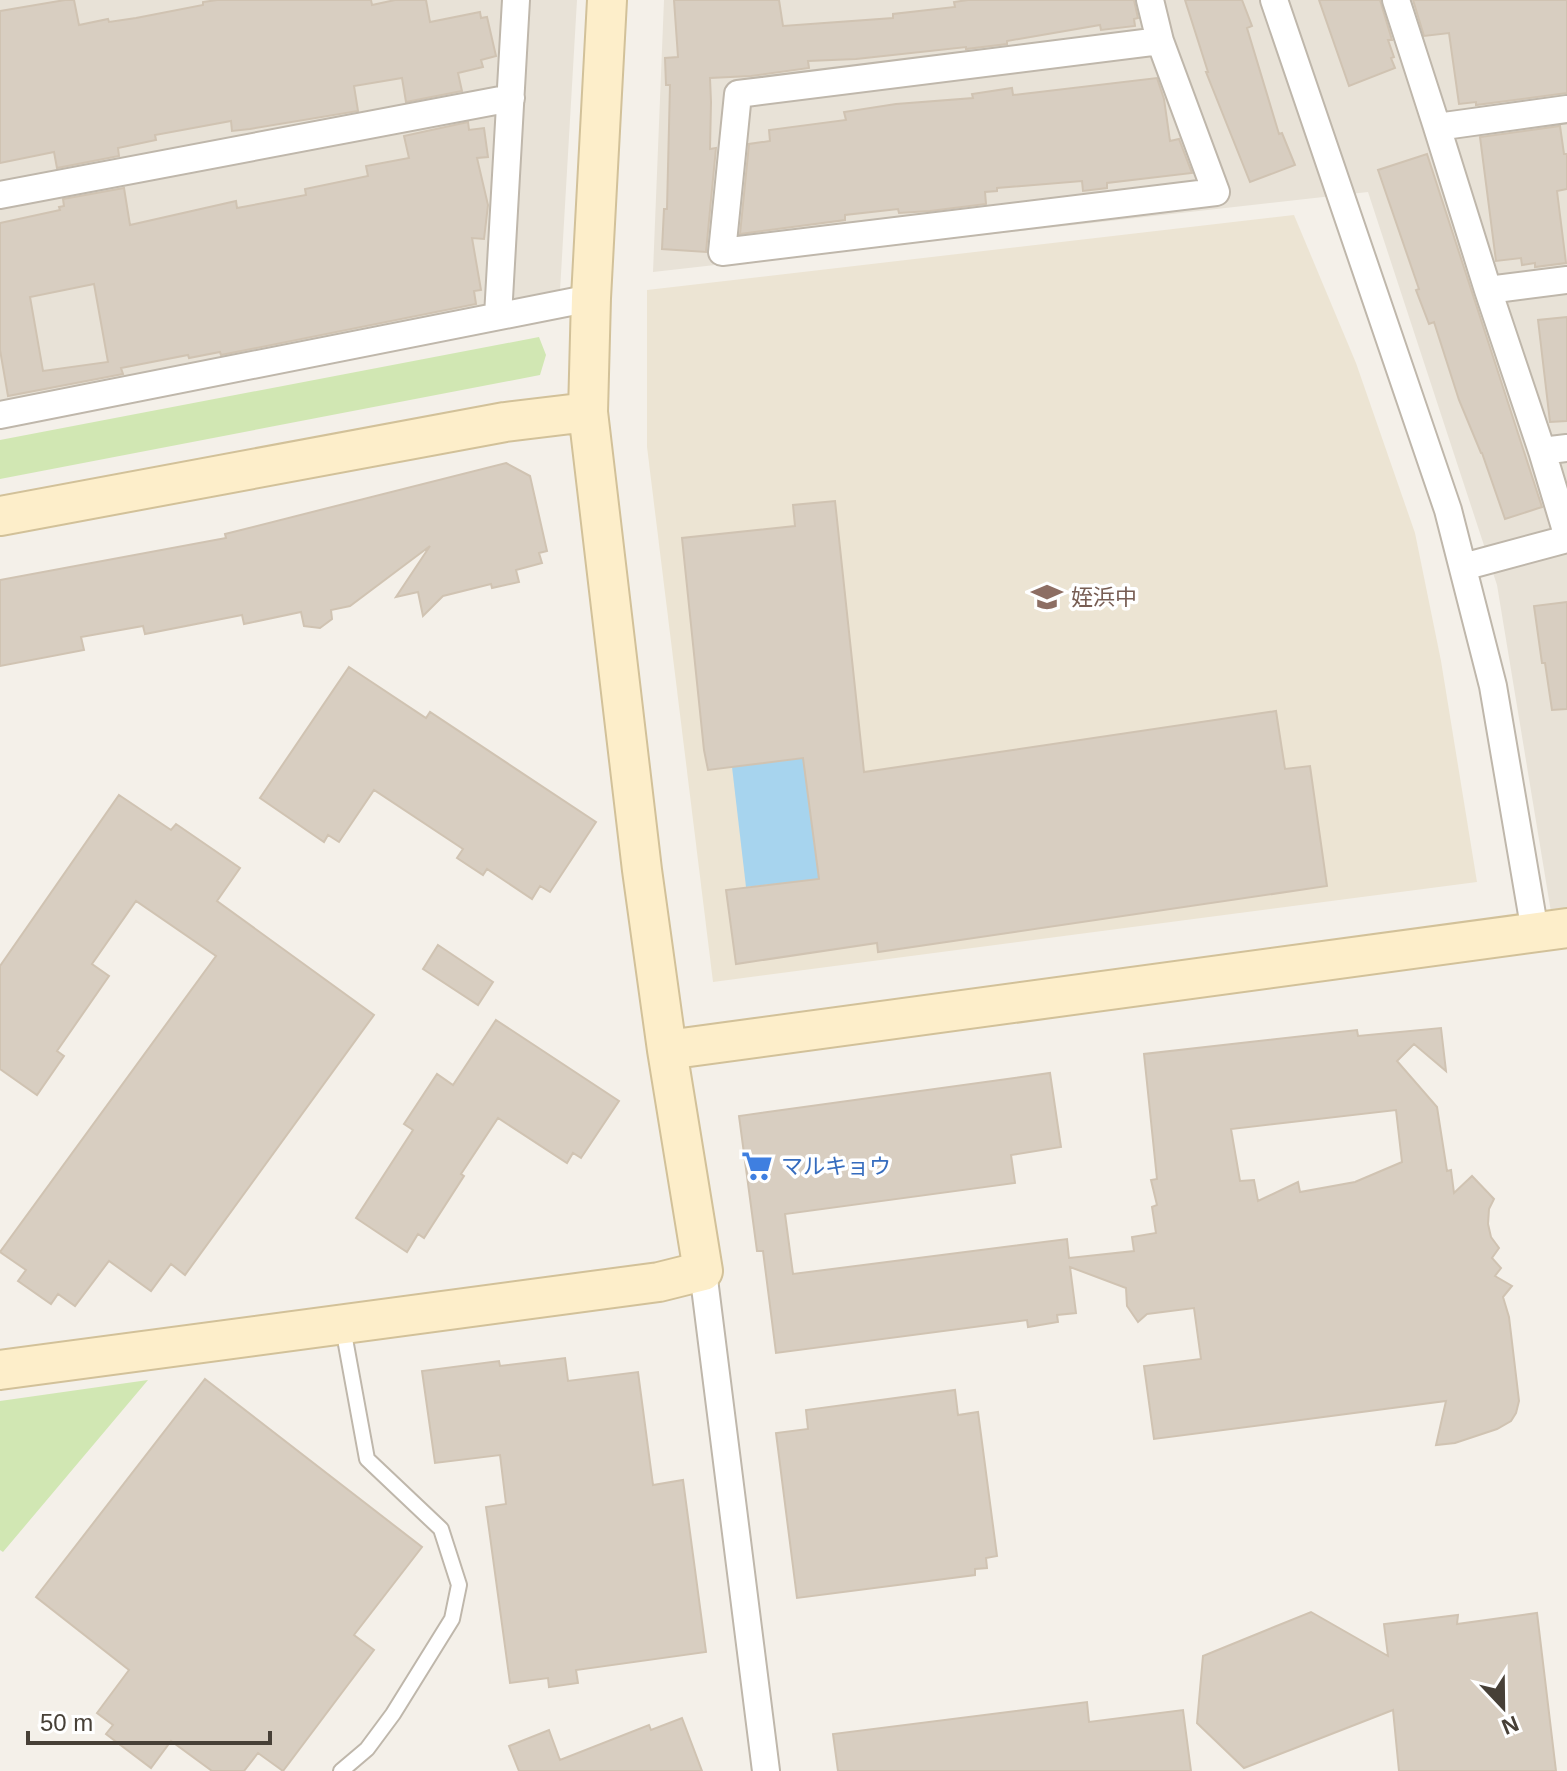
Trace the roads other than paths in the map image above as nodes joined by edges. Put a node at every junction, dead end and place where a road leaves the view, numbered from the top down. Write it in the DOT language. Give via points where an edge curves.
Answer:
graph roads {
  1 [pos="516,0"];
  2 [pos="607,0"];
  3 [pos="625,0"];
  4 [pos="1150,0"];
  5 [pos="1274,0"];
  6 [pos="1396,0"];
  7 [pos="1160,41"];
  8 [pos="511,98"];
  9 [pos="1567,109"];
  10 [pos="1437,127"];
  11 [pos="0,195"];
  12 [pos="1567,280"];
  13 [pos="1488,290"];
  14 [pos="591,298"];
  15 [pos="498,316"];
  16 [pos="588,412"];
  17 [pos="0,415"];
  18 [pos="1554,450"];
  19 [pos="0,516"];
  20 [pos="1567,536"];
  21 [pos="1463,567"];
  22 [pos="1551,930"];
  23 [pos="678,1048"];
  24 [pos="703,1271"];
  25 [pos="342,1323"];
  26 [pos="0,1370"];
  27 [pos="341,1771"];
  28 [pos="766,1771"];
  1 -- 8 [label="street"];
  2 -- 14 [label="street"];
  3 -- 23 [label="street" via="607,398"];
  4 -- 7 [label="street"];
  5 -- 21 [label="street"];
  6 -- 10 [label="street"];
  7 -- 7 [label="street" via="1216,192 722,252 738,94"];
  8 -- 11 [label="street"];
  8 -- 15 [label="street"];
  9 -- 10 [label="street"];
  10 -- 13 [label="street"];
  12 -- 13 [label="street"];
  13 -- 18 [label="street"];
  14 -- 15 [label="street"];
  14 -- 16 [label="street"];
  15 -- 17 [label="street"];
  16 -- 19 [label="street" via="505,422"];
  16 -- 23 [label="street" via="642,870"];
  18 -- 20 [label="street"];
  20 -- 21 [label="street"];
  21 -- 22 [label="street"];
  22 -- 23 [label="street"];
  23 -- 24 [label="street"];
  24 -- 25 [label="street" via="659,1282"];
  24 -- 28 [label="street"];
  25 -- 26 [label="street"];
  25 -- 27 [label="lane" via="367,1459 441,1529 459,1585 452,1619 393,1714 367,1749"];
}
